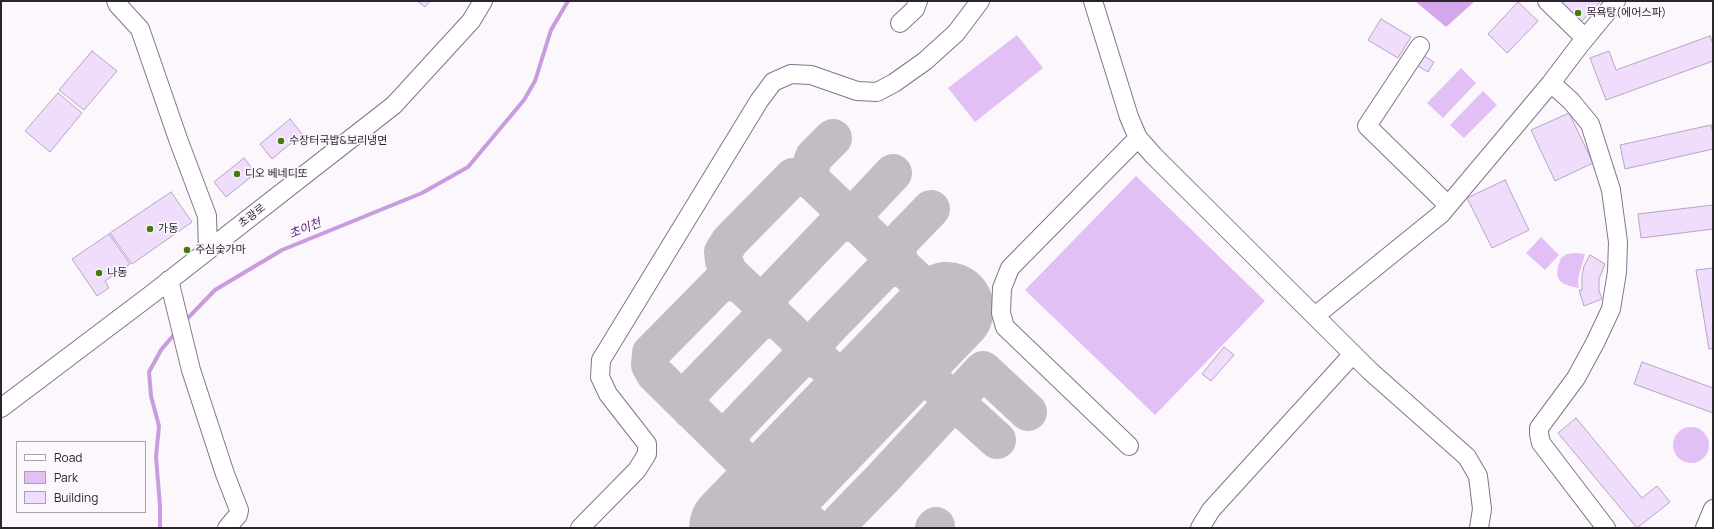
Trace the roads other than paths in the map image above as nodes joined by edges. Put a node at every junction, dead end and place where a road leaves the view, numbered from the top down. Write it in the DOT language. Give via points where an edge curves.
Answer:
graph roads {
  1 [pos="116,1"];
  2 [pos="482,1"];
  3 [pos="918,1"];
  4 [pos="980,1"];
  5 [pos="1093,1"];
  6 [pos="1547,1"];
  7 [pos="1616,1"];
  8 [pos="900,23"];
  9 [pos="1585,38"];
  10 [pos="1420,46"];
  11 [pos="1551,82"];
  12 [pos="1138,138"];
  13 [pos="1448,205"];
  14 [pos="208,250"];
  15 [pos="169,280"];
  16 [pos="1315,316"];
  17 [pos="1353,354"];
  18 [pos="1,408"];
  19 [pos="1129,446"];
  20 [pos="1713,509"];
  21 [pos="226,528"];
  22 [pos="580,528"];
  23 [pos="1200,528"];
  24 [pos="1479,528"];
  25 [pos="1606,528"];
  26 [pos="1705,528"];
  1 -- 14 [label="street" via="140,29 207,216"];
  2 -- 14 [label="street, 초광로" via="471,21 394,105"];
  3 -- 8 [label="street" via="915,9"];
  4 -- 22 [label="street" via="956,33 925,60 878,92 857,91 811,75 798,74 791,74 773,82 768,88 601,360 600,377 608,394 647,444 647,454 637,470"];
  5 -- 12 [label="street"];
  6 -- 9 [label="street"];
  7 -- 9 [label="street"];
  9 -- 11 [label="street"];
  10 -- 13 [label="street" via="1367,126"];
  11 -- 13 [label="street"];
  11 -- 25 [label="street" via="1590,124 1611,190 1618,242 1617,272 1611,308 1595,343 1576,378 1539,428 1539,434 1541,442"];
  12 -- 16 [label="street"];
  12 -- 19 [label="street" via="1010,268 1002,288 1001,313 1005,327"];
  13 -- 16 [label="street" via="1441,214"];
  14 -- 15 [label="street, 초광로"];
  15 -- 18 [label="street, 초광로"];
  15 -- 21 [label="street" via="210,429 239,510 238,515"];
  16 -- 17 [label="street"];
  17 -- 23 [label="street" via="1211,510"];
  17 -- 24 [label="street" via="1467,457 1478,476 1482,510"];
  20 -- 26 [label="street"];
}
